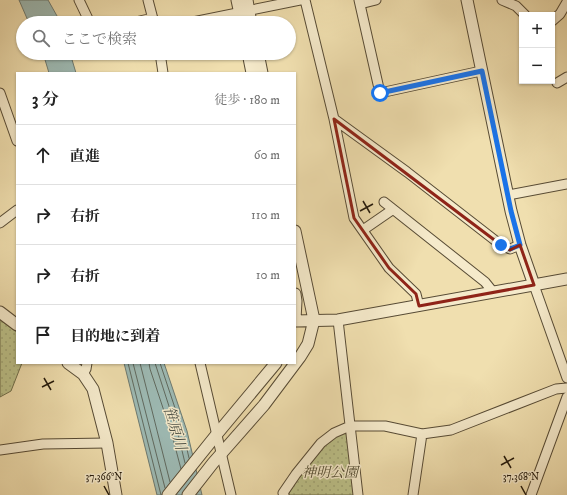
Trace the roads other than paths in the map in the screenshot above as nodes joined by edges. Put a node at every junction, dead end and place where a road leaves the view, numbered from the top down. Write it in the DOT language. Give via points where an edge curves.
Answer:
graph roads {
  1 [pos="79,0"];
  2 [pos="148,0"];
  3 [pos="237,0"];
  4 [pos="300,0"];
  5 [pos="305,0"];
  6 [pos="376,0"];
  7 [pos="467,0"];
  8 [pos="502,0"];
  9 [pos="360,2"];
  10 [pos="567,2"];
  11 [pos="244,11"];
  12 [pos="522,12"];
  13 [pos="87,16"];
  14 [pos="153,16"];
  15 [pos="221,16"];
  16 [pos="555,18"];
  17 [pos="161,60"];
  18 [pos="249,60"];
  19 [pos="259,60"];
  20 [pos="482,71"];
  21 [pos="163,72"];
  22 [pos="252,72"];
  23 [pos="262,72"];
  24 [pos="567,77"];
  25 [pos="557,83"];
  26 [pos="0,93"];
  27 [pos="334,119"];
  28 [pos="16,138"];
  29 [pos="567,184"];
  30 [pos="508,195"];
  31 [pos="384,202"];
  32 [pos="392,210"];
  33 [pos="16,211"];
  34 [pos="0,223"];
  35 [pos="363,230"];
  36 [pos="296,236"];
  37 [pos="520,245"];
  38 [pos="567,279"];
  39 [pos="534,285"];
  40 [pos="493,292"];
  41 [pos="419,306"];
  42 [pos="0,312"];
  43 [pos="314,320"];
  44 [pos="338,320"];
  45 [pos="296,321"];
  46 [pos="16,323"];
  47 [pos="296,362"];
  48 [pos="69,364"];
  49 [pos="87,364"];
  50 [pos="200,364"];
  51 [pos="275,364"];
  52 [pos="295,364"];
  53 [pos="83,374"];
  54 [pos="567,378"];
  55 [pos="567,388"];
  56 [pos="567,397"];
  57 [pos="350,426"];
  58 [pos="422,434"];
  59 [pos="214,438"];
  60 [pos="107,443"];
  61 [pos="0,450"];
  62 [pos="222,453"];
  63 [pos="116,495"];
  64 [pos="168,495"];
  65 [pos="188,495"];
  66 [pos="231,495"];
  67 [pos="284,495"];
  68 [pos="358,495"];
  69 [pos="413,495"];
  70 [pos="531,495"];
  1 -- 13 [label="street"];
  2 -- 14 [label="street"];
  3 -- 11 [label="street"];
  4 -- 11 [label="street"];
  5 -- 27 [label="street"];
  6 -- 9 [label="street"];
  7 -- 20 [label="street"];
  8 -- 12 [label="street" via="516,6"];
  9 -- 20 [label="street" via="380,93"];
  10 -- 16 [label="street"];
  11 -- 15 [label="street"];
  17 -- 21 [label="street"];
  18 -- 22 [label="street"];
  19 -- 23 [label="street"];
  20 -- 30 [label="street"];
  24 -- 25 [label="street"];
  26 -- 28 [label="street"];
  27 -- 35 [label="street" via="354,218"];
  27 -- 37 [label="street" via="501,245 510,249"];
  29 -- 30 [label="street"];
  30 -- 37 [label="street"];
  31 -- 32 [label="street"];
  32 -- 35 [label="street"];
  32 -- 40 [label="street" via="485,282"];
  33 -- 34 [label="street"];
  35 -- 41 [label="street" via="389,268 416,294"];
  36 -- 43 [label="street"];
  37 -- 39 [label="street"];
  38 -- 39 [label="street"];
  39 -- 40 [label="street"];
  39 -- 54 [label="street"];
  40 -- 41 [label="street"];
  41 -- 44 [label="street"];
  42 -- 46 [label="street"];
  43 -- 44 [label="street"];
  43 -- 45 [label="street"];
  43 -- 47 [label="street" via="308,344"];
  44 -- 57 [label="street"];
  48 -- 53 [label="street"];
  49 -- 53 [label="street"];
  50 -- 59 [label="street"];
  51 -- 59 [label="street"];
  52 -- 62 [label="street" via="264,405"];
  53 -- 60 [label="street" via="93,389"];
  55 -- 58 [label="street" via="556,389 451,430"];
  56 -- 70 [label="street"];
  57 -- 58 [label="street" via="385,426"];
  57 -- 67 [label="street" via="334,433 321,443 296,474"];
  57 -- 68 [label="street"];
  58 -- 69 [label="street"];
  59 -- 62 [label="street"];
  59 -- 64 [label="street"];
  60 -- 61 [label="street" via="32,445"];
  60 -- 63 [label="street"];
  62 -- 65 [label="street"];
  62 -- 66 [label="street"];
}
